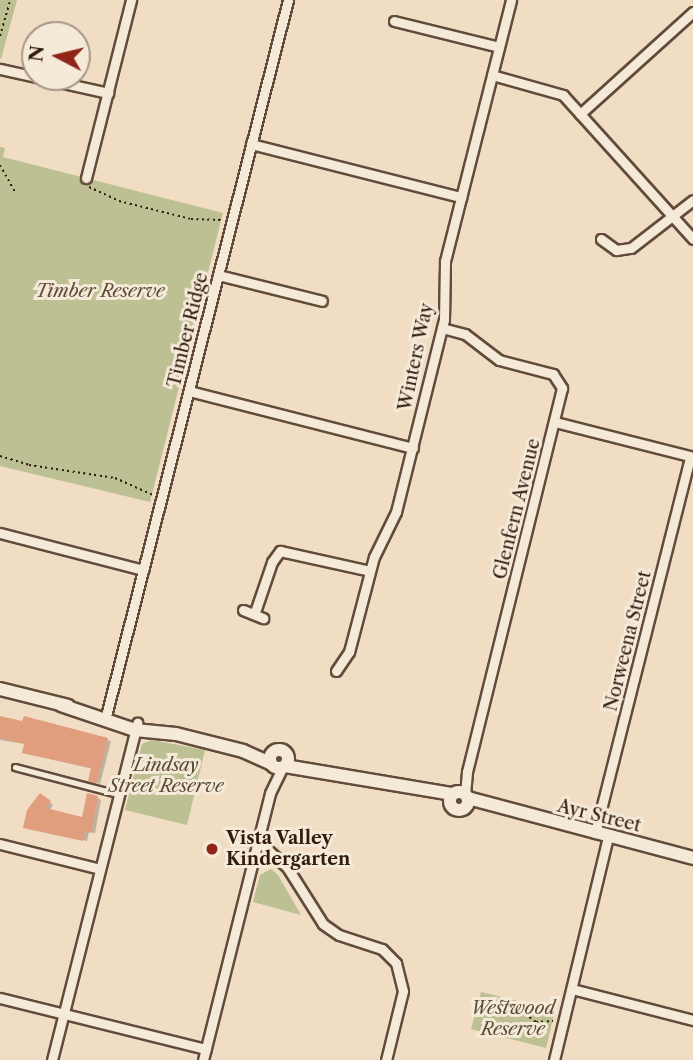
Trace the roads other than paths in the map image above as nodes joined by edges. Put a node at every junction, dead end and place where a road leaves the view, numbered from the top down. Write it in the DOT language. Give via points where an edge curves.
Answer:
graph roads {
  1 [pos="131,0"];
  2 [pos="288,0"];
  3 [pos="510,0"];
  4 [pos="693,12"];
  5 [pos="394,21"];
  6 [pos="499,47"];
  7 [pos="0,69"];
  8 [pos="492,75"];
  9 [pos="106,97"];
  10 [pos="580,114"];
  11 [pos="251,144"];
  12 [pos="85,182"];
  13 [pos="461,197"];
  14 [pos="693,200"];
  15 [pos="674,217"];
  16 [pos="601,239"];
  17 [pos="693,239"];
  18 [pos="218,275"];
  19 [pos="322,301"];
  20 [pos="443,328"];
  21 [pos="189,391"];
  22 [pos="555,422"];
  23 [pos="413,448"];
  24 [pos="692,457"];
  25 [pos="0,533"];
  26 [pos="143,570"];
  27 [pos="370,571"];
  28 [pos="243,610"];
  29 [pos="336,671"];
  30 [pos="0,689"];
  31 [pos="106,715"];
  32 [pos="135,727"];
  33 [pos="278,762"];
  34 [pos="15,767"];
  35 [pos="118,794"];
  36 [pos="459,799"];
  37 [pos="606,836"];
  38 [pos="258,841"];
  39 [pos="0,844"];
  40 [pos="693,858"];
  41 [pos="100,869"];
  42 [pos="572,989"];
  43 [pos="0,998"];
  44 [pos="63,1014"];
  45 [pos="693,1020"];
  46 [pos="206,1049"];
  47 [pos="52,1060"];
  48 [pos="203,1060"];
  49 [pos="386,1060"];
  50 [pos="554,1060"];
  1 -- 9 [label="street"];
  2 -- 11 [label="street, Timber Ridge"];
  3 -- 6 [label="street, Winters Way"];
  4 -- 10 [label="street"];
  5 -- 6 [label="street"];
  6 -- 8 [label="street, Winters Way"];
  7 -- 9 [label="street"];
  8 -- 10 [label="street" via="557,92"];
  8 -- 13 [label="street, Winters Way"];
  9 -- 12 [label="street"];
  10 -- 15 [label="street"];
  11 -- 13 [label="street"];
  11 -- 18 [label="street, Timber Ridge"];
  13 -- 20 [label="street, Winters Way" via="443,268"];
  14 -- 15 [label="street"];
  15 -- 16 [label="street" via="625,250 612,248"];
  15 -- 17 [label="street"];
  18 -- 19 [label="street"];
  18 -- 21 [label="street, Timber Ridge"];
  20 -- 22 [label="street, Glenfern Avenue" via="465,334 499,360 556,377 562,388"];
  20 -- 23 [label="street, Winters Way"];
  21 -- 23 [label="street"];
  21 -- 26 [label="street, Timber Ridge"];
  22 -- 24 [label="street"];
  22 -- 36 [label="street, Glenfern Avenue"];
  23 -- 27 [label="street, Winters Way" via="394,519"];
  24 -- 37 [label="street, Norweena Street"];
  25 -- 26 [label="street"];
  26 -- 31 [label="street, Timber Ridge"];
  27 -- 28 [label="street" via="280,551 272,562 259,615"];
  27 -- 29 [label="street, Winters Way" via="349,652"];
  30 -- 31 [label="street, Ayr Street"];
  31 -- 32 [label="street, Ayr Street"];
  32 -- 33 [label="street, Ayr Street"];
  32 -- 35 [label="street"];
  33 -- 36 [label="street, Ayr Street"];
  33 -- 38 [label="street"];
  34 -- 35 [label="lane"];
  35 -- 41 [label="street"];
  36 -- 37 [label="street, Ayr Street"];
  37 -- 40 [label="street, Ayr Street"];
  37 -- 42 [label="street, Norweena Street" via="602,871"];
  38 -- 46 [label="street"];
  38 -- 49 [label="street" via="287,867 323,925 382,949 396,963 403,991"];
  39 -- 41 [label="street"];
  41 -- 44 [label="street"];
  42 -- 45 [label="street"];
  42 -- 50 [label="street, Norweena Street"];
  43 -- 44 [label="street"];
  44 -- 46 [label="street"];
  44 -- 47 [label="street"];
  46 -- 48 [label="street"];
}
